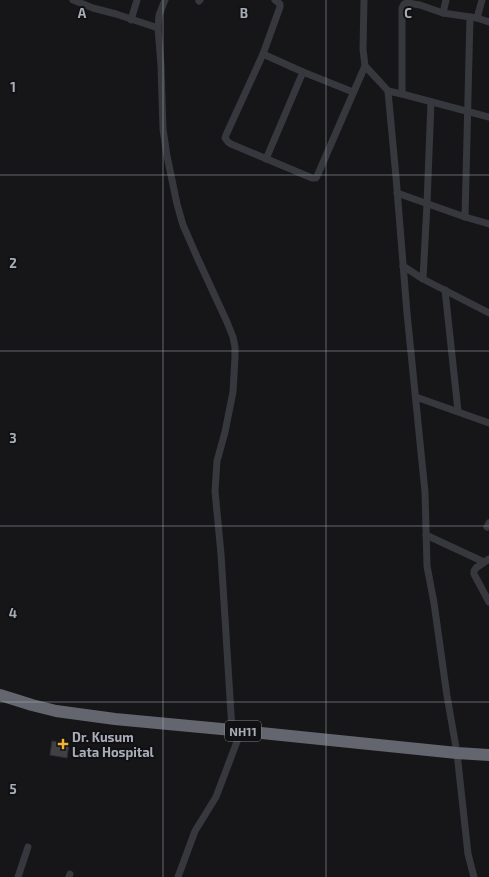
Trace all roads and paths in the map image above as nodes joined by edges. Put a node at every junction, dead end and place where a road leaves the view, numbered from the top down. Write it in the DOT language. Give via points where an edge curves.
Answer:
graph roads {
  1 [pos="73,0"];
  2 [pos="137,0"];
  3 [pos="165,0"];
  4 [pos="275,0"];
  5 [pos="364,0"];
  6 [pos="446,0"];
  7 [pos="482,0"];
  8 [pos="443,13"];
  9 [pos="473,18"];
  10 [pos="131,20"];
  11 [pos="489,22"];
  12 [pos="158,28"];
  13 [pos="263,54"];
  14 [pos="365,66"];
  15 [pos="303,72"];
  16 [pos="388,91"];
  17 [pos="353,92"];
  18 [pos="402,94"];
  19 [pos="431,102"];
  20 [pos="468,111"];
  21 [pos="489,117"];
  22 [pos="266,159"];
  23 [pos="397,193"];
  24 [pos="427,204"];
  25 [pos="465,216"];
  26 [pos="489,224"];
  27 [pos="402,266"];
  28 [pos="423,279"];
  29 [pos="444,290"];
  30 [pos="489,313"];
  31 [pos="416,397"];
  32 [pos="458,411"];
  33 [pos="489,423"];
  34 [pos="426,535"];
  35 [pos="487,561"];
  36 [pos="489,602"];
  37 [pos="0,695"];
  38 [pos="236,730"];
  39 [pos="457,753"];
  40 [pos="489,755"];
  41 [pos="28,847"];
  42 [pos="18,877"];
  43 [pos="178,877"];
  44 [pos="474,877"];
  1 -- 10 [label="street"];
  2 -- 10 [label="street"];
  3 -- 12 [label="street" via="159,15"];
  4 -- 13 [label="street" via="280,7"];
  5 -- 14 [label="street" via="362,49"];
  6 -- 8 [label="street"];
  7 -- 9 [label="street"];
  8 -- 9 [label="street"];
  8 -- 18 [label="street" via="420,5 402,5"];
  9 -- 11 [label="street"];
  9 -- 20 [label="street"];
  10 -- 12 [label="street"];
  12 -- 38 [label="street" via="163,129 177,204 235,347 232,392 217,461 215,491"];
  13 -- 15 [label="street"];
  13 -- 22 [label="street" via="225,138 231,144"];
  14 -- 16 [label="street"];
  14 -- 17 [label="street"];
  15 -- 17 [label="street"];
  15 -- 22 [label="street"];
  16 -- 18 [label="street"];
  16 -- 23 [label="street"];
  17 -- 22 [label="street" via="316,178 310,178"];
  18 -- 19 [label="street"];
  19 -- 20 [label="street"];
  19 -- 24 [label="street"];
  20 -- 21 [label="street"];
  20 -- 25 [label="street"];
  23 -- 24 [label="street"];
  23 -- 27 [label="street"];
  24 -- 25 [label="street"];
  24 -- 28 [label="street"];
  25 -- 26 [label="street"];
  27 -- 28 [label="street"];
  27 -- 31 [label="street"];
  28 -- 29 [label="street"];
  29 -- 30 [label="street"];
  29 -- 32 [label="street"];
  31 -- 32 [label="street"];
  31 -- 34 [label="street" via="425,492"];
  32 -- 33 [label="street"];
  34 -- 35 [label="street"];
  34 -- 39 [label="street" via="427,566"];
  35 -- 36 [label="street" via="474,572"];
  37 -- 38 [label="highway, NH11" via="56,711 122,720"];
  38 -- 39 [label="highway, NH11"];
  38 -- 43 [label="street" via="216,797 195,831"];
  39 -- 40 [label="highway, NH11"];
  39 -- 44 [label="street" via="468,854"];
  41 -- 42 [label="street"];
}
